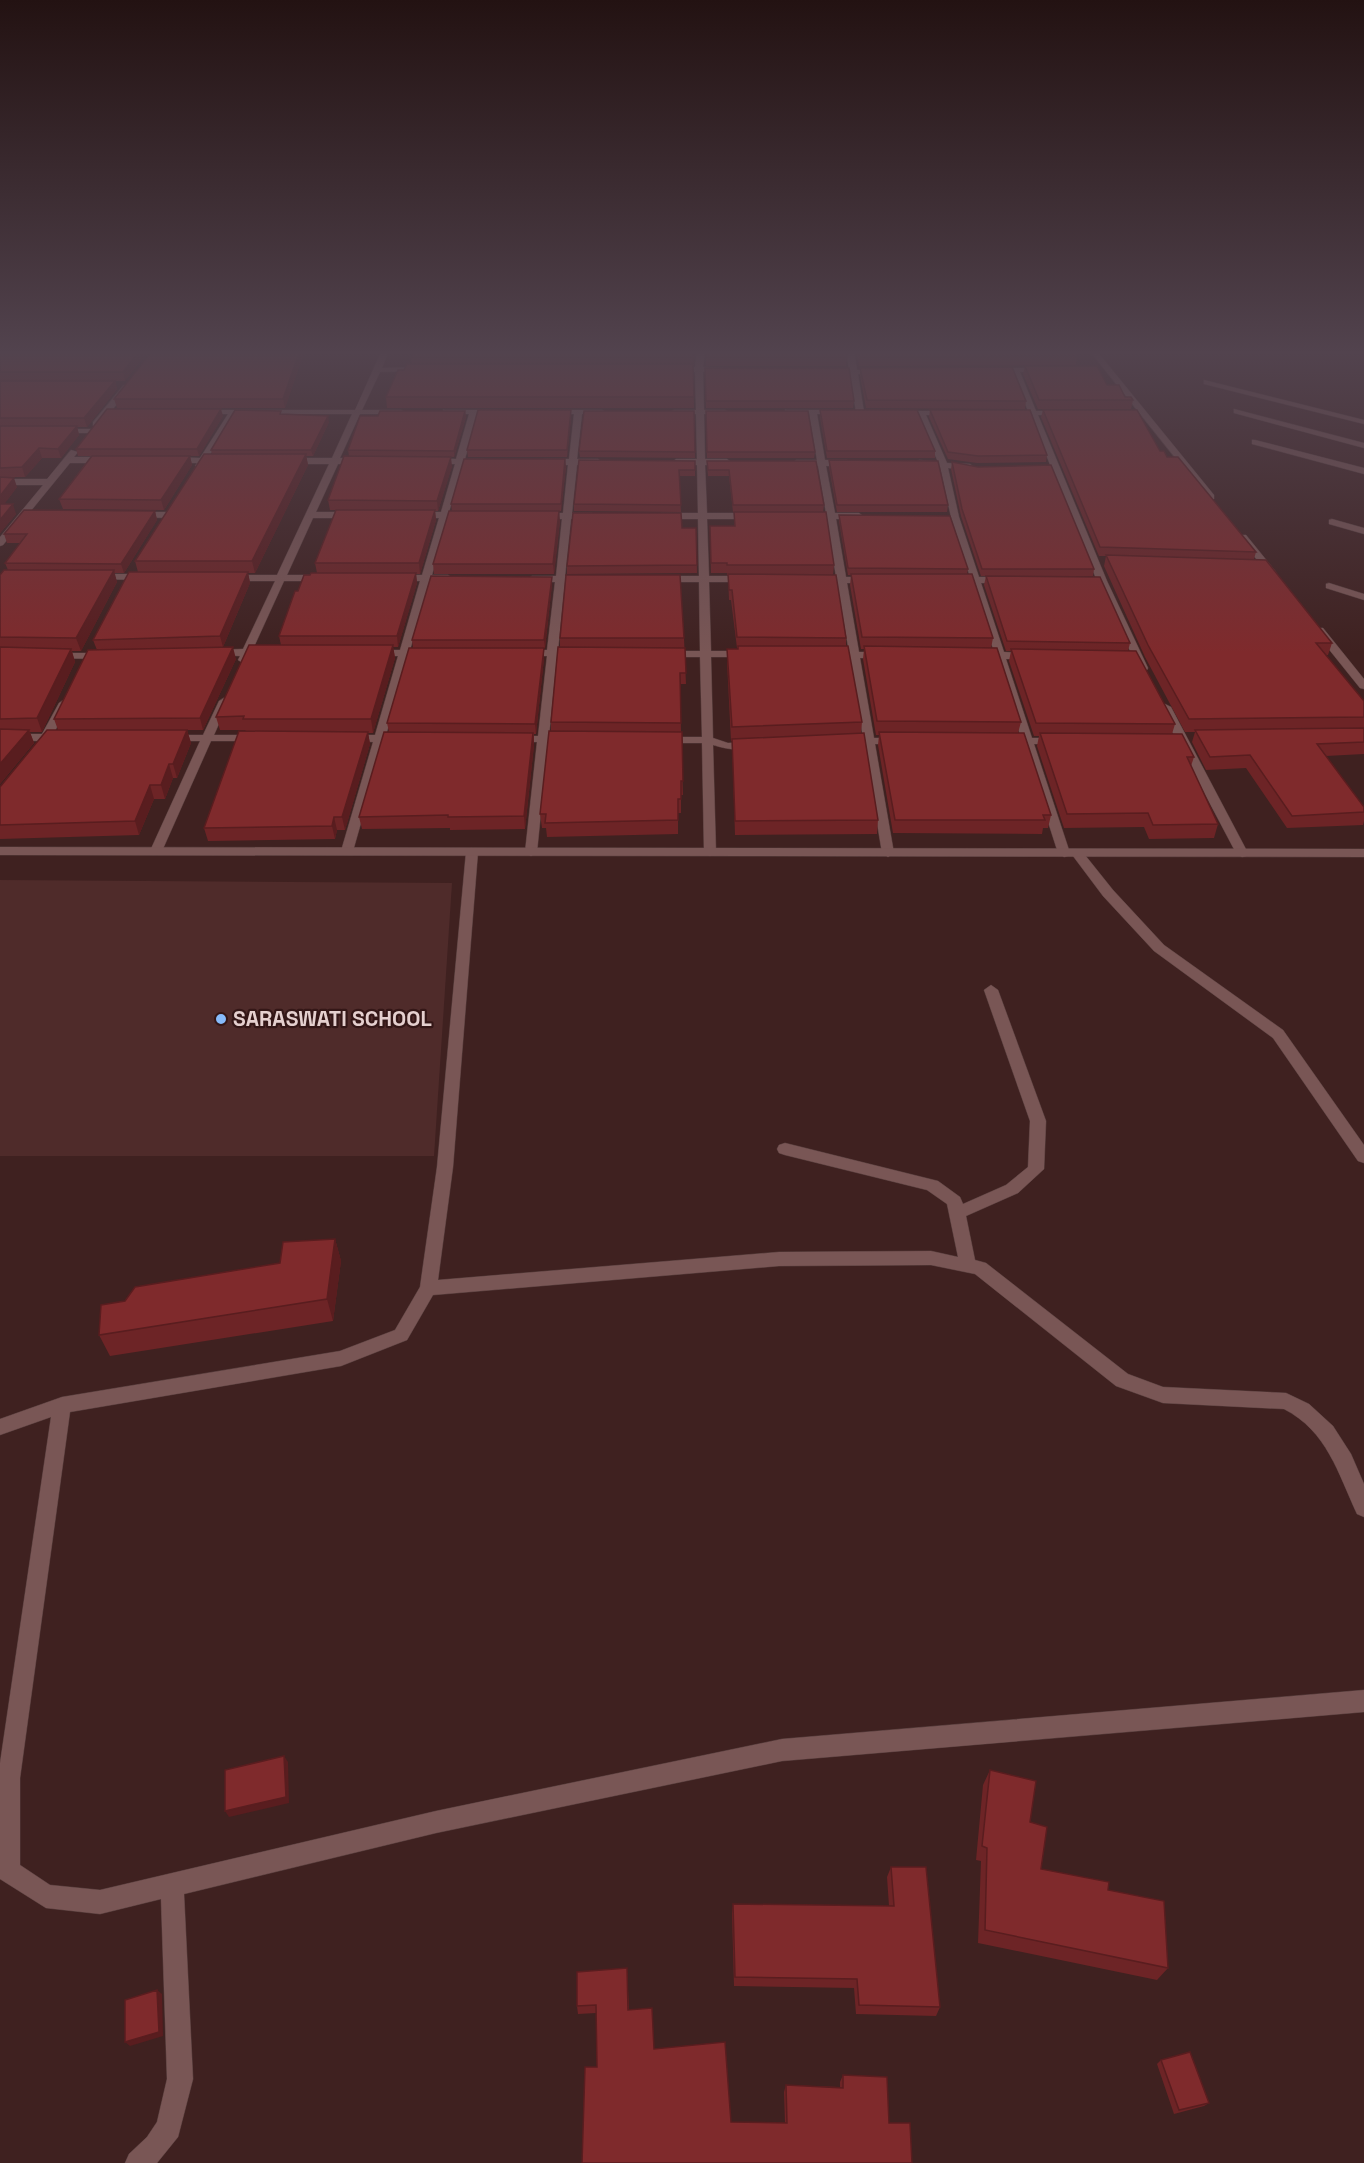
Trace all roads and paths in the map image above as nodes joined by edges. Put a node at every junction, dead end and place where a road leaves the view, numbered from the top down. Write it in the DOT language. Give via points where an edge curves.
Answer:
graph roads {
  1 [pos="74,451"];
  2 [pos="208,451"];
  3 [pos="339,451"];
  4 [pos="462,451"];
  5 [pos="574,451"];
  6 [pos="701,451"];
  7 [pos="820,451"];
  8 [pos="938,451"];
  9 [pos="1048,451"];
  10 [pos="1174,451"];
  11 [pos="1289,451"];
  12 [pos="67,460"];
  13 [pos="112,460"];
  14 [pos="157,460"];
  15 [pos="202,460"];
  16 [pos="226,460"];
  17 [pos="274,461"];
  18 [pos="334,461"];
  19 [pos="368,461"];
  20 [pos="425,461"];
  21 [pos="459,462"];
  22 [pos="493,462"];
  23 [pos="539,462"];
  24 [pos="573,462"];
  25 [pos="608,462"];
  26 [pos="666,462"];
  27 [pos="701,462"];
  28 [pos="734,462"];
  29 [pos="789,463"];
  30 [pos="822,463"];
  31 [pos="855,463"];
  32 [pos="909,463"];
  33 [pos="943,463"];
  34 [pos="1043,466"];
  35 [pos="1054,466"];
  36 [pos="977,468"];
  37 [pos="1364,471"];
  38 [pos="191,479"];
  39 [pos="0,482"];
  40 [pos="50,482"];
  41 [pos="1215,502"];
  42 [pos="23,514"];
  43 [pos="34,514"];
  44 [pos="123,515"];
  45 [pos="168,515"];
  46 [pos="309,515"];
  47 [pos="365,515"];
  48 [pos="410,515"];
  49 [pos="444,515"];
  50 [pos="477,516"];
  51 [pos="533,516"];
  52 [pos="567,516"];
  53 [pos="601,516"];
  54 [pos="646,516"];
  55 [pos="703,516"];
  56 [pos="761,516"];
  57 [pos="796,516"];
  58 [pos="831,516"];
  59 [pos="864,516"];
  60 [pos="1332,522"];
  61 [pos="1238,530"];
  62 [pos="1364,531"];
  63 [pos="1,540"];
  64 [pos="1094,561"];
  65 [pos="1105,561"];
  66 [pos="1255,566"];
  67 [pos="1267,566"];
  68 [pos="131,573"];
  69 [pos="82,577"];
  70 [pos="152,578"];
  71 [pos="222,578"];
  72 [pos="281,578"];
  73 [pos="336,578"];
  74 [pos="381,578"];
  75 [pos="426,578"];
  76 [pos="459,578"];
  77 [pos="526,579"];
  78 [pos="560,579"];
  79 [pos="596,579"];
  80 [pos="656,579"];
  81 [pos="704,579"];
  82 [pos="761,579"];
  83 [pos="807,580"];
  84 [pos="842,580"];
  85 [pos="886,580"];
  86 [pos="942,580"];
  87 [pos="975,580"];
  88 [pos="1021,580"];
  89 [pos="1090,581"];
  90 [pos="1102,581"];
  91 [pos="1282,585"];
  92 [pos="1329,586"];
  93 [pos="123,587"];
  94 [pos="1364,597"];
  95 [pos="1312,622"];
  96 [pos="246,652"];
  97 [pos="280,652"];
  98 [pos="201,653"];
  99 [pos="359,653"];
  100 [pos="404,653"];
  101 [pos="438,653"];
  102 [pos="507,653"];
  103 [pos="552,653"];
  104 [pos="586,653"];
  105 [pos="652,654"];
  106 [pos="706,654"];
  107 [pos="751,654"];
  108 [pos="820,654"];
  109 [pos="854,655"];
  110 [pos="899,655"];
  111 [pos="966,655"];
  112 [pos="1000,655"];
  113 [pos="44,656"];
  114 [pos="120,656"];
  115 [pos="1046,656"];
  116 [pos="237,674"];
  117 [pos="1149,678"];
  118 [pos="1364,686"];
  119 [pos="227,695"];
  120 [pos="66,697"];
  121 [pos="1160,698"];
  122 [pos="0,737"];
  123 [pos="47,738"];
  124 [pos="70,738"];
  125 [pos="162,738"];
  126 [pos="208,738"];
  127 [pos="265,738"];
  128 [pos="334,738"];
  129 [pos="380,738"];
  130 [pos="415,739"];
  131 [pos="508,739"];
  132 [pos="543,739"];
  133 [pos="578,739"];
  134 [pos="649,740"];
  135 [pos="708,740"];
  136 [pos="869,740"];
  137 [pos="914,741"];
  138 [pos="993,741"];
  139 [pos="1027,741"];
  140 [pos="1075,741"];
  141 [pos="834,742"];
  142 [pos="762,744"];
  143 [pos="34,755"];
  144 [pos="0,851"];
  145 [pos="156,851"];
  146 [pos="347,851"];
  147 [pos="472,852"];
  148 [pos="531,852"];
  149 [pos="710,852"];
  150 [pos="888,853"];
  151 [pos="1070,853"];
  152 [pos="1242,853"];
  153 [pos="1364,853"];
  154 [pos="991,990"];
  155 [pos="785,1149"];
  156 [pos="1364,1157"];
  157 [pos="957,1213"];
  158 [pos="968,1266"];
  159 [pos="428,1288"];
  160 [pos="62,1405"];
  161 [pos="0,1428"];
  162 [pos="1364,1508"];
  163 [pos="1364,1701"];
  164 [pos="172,1885"];
  165 [pos="138,2163"];
  1 -- 12 [label="street"];
  2 -- 15 [label="street"];
  3 -- 18 [label="street"];
  4 -- 21 [label="street"];
  5 -- 24 [label="street"];
  6 -- 27 [label="street"];
  7 -- 30 [label="street"];
  8 -- 33 [label="street"];
  9 -- 35 [label="street"];
  10 -- 41 [label="street"];
  11 -- 37 [label="street"];
  12 -- 13 [label="street"];
  12 -- 40 [label="street"];
  14 -- 15 [label="street"];
  15 -- 16 [label="street"];
  15 -- 38 [label="street"];
  17 -- 18 [label="street"];
  18 -- 19 [label="street"];
  18 -- 46 [label="street"];
  20 -- 21 [label="street"];
  21 -- 22 [label="street"];
  21 -- 49 [label="street"];
  23 -- 24 [label="street"];
  24 -- 25 [label="street"];
  24 -- 52 [label="street"];
  26 -- 27 [label="street"];
  27 -- 28 [label="street"];
  27 -- 55 [label="street"];
  29 -- 30 [label="street"];
  30 -- 31 [label="street"];
  30 -- 58 [label="street"];
  32 -- 33 [label="street"];
  33 -- 36 [label="street"];
  33 -- 87 [label="street" via="949,517"];
  34 -- 35 [label="street"];
  35 -- 64 [label="street"];
  39 -- 40 [label="street"];
  40 -- 42 [label="street"];
  42 -- 43 [label="street"];
  42 -- 63 [label="street"];
  44 -- 45 [label="street"];
  46 -- 47 [label="street"];
  46 -- 72 [label="street"];
  48 -- 49 [label="street"];
  49 -- 50 [label="street"];
  49 -- 75 [label="street"];
  51 -- 52 [label="street"];
  52 -- 53 [label="street"];
  52 -- 78 [label="street"];
  54 -- 55 [label="street"];
  55 -- 56 [label="street"];
  55 -- 81 [label="street"];
  57 -- 58 [label="street"];
  58 -- 59 [label="street"];
  58 -- 84 [label="street"];
  60 -- 62 [label="street"];
  61 -- 67 [label="street"];
  64 -- 65 [label="street"];
  64 -- 90 [label="street"];
  66 -- 67 [label="street"];
  67 -- 91 [label="street"];
  68 -- 69 [label="street"];
  68 -- 70 [label="street"];
  68 -- 93 [label="street"];
  71 -- 72 [label="street"];
  72 -- 73 [label="street"];
  72 -- 96 [label="street"];
  74 -- 75 [label="street"];
  75 -- 76 [label="street"];
  75 -- 100 [label="street"];
  77 -- 78 [label="street"];
  78 -- 79 [label="street"];
  78 -- 103 [label="street"];
  80 -- 81 [label="street"];
  81 -- 82 [label="street"];
  81 -- 106 [label="street"];
  83 -- 84 [label="street"];
  84 -- 85 [label="street"];
  84 -- 109 [label="street"];
  86 -- 87 [label="street"];
  87 -- 88 [label="street"];
  87 -- 112 [label="street"];
  89 -- 90 [label="street"];
  90 -- 117 [label="street" via="1133,658"];
  92 -- 94 [label="street"];
  95 -- 118 [label="street"];
  96 -- 97 [label="street"];
  96 -- 98 [label="street"];
  96 -- 116 [label="street"];
  99 -- 100 [label="street"];
  100 -- 101 [label="street"];
  100 -- 129 [label="street"];
  102 -- 103 [label="street"];
  103 -- 104 [label="street"];
  103 -- 132 [label="street"];
  105 -- 106 [label="street"];
  106 -- 107 [label="street"];
  106 -- 135 [label="street"];
  108 -- 109 [label="street"];
  109 -- 110 [label="street"];
  109 -- 136 [label="street"];
  111 -- 112 [label="street"];
  112 -- 115 [label="street"];
  112 -- 139 [label="street"];
  113 -- 114 [label="street"];
  119 -- 126 [label="street"];
  120 -- 123 [label="street"];
  121 -- 152 [label="street"];
  122 -- 123 [label="street"];
  123 -- 124 [label="street"];
  123 -- 143 [label="street"];
  125 -- 126 [label="street"];
  126 -- 127 [label="street"];
  126 -- 145 [label="street"];
  128 -- 129 [label="street"];
  129 -- 130 [label="street"];
  129 -- 146 [label="street"];
  131 -- 132 [label="street"];
  132 -- 133 [label="street"];
  132 -- 148 [label="street"];
  134 -- 135 [label="street"];
  135 -- 142 [label="street" via="727,746"];
  135 -- 149 [label="street"];
  136 -- 137 [label="street"];
  136 -- 141 [label="street"];
  136 -- 150 [label="street"];
  138 -- 139 [label="street"];
  139 -- 140 [label="street"];
  139 -- 151 [label="street"];
  144 -- 145 [label="street"];
  145 -- 146 [label="street"];
  146 -- 147 [label="street"];
  147 -- 148 [label="street"];
  147 -- 159 [label="street" via="445,1167"];
  148 -- 149 [label="street"];
  149 -- 150 [label="street"];
  150 -- 151 [label="street"];
  151 -- 152 [label="street"];
  151 -- 156 [label="street" via="1160,948 1278,1034"];
  152 -- 153 [label="street"];
  154 -- 157 [label="street" via="1038,1121 1036,1168 1012,1189"];
  155 -- 157 [label="street" via="932,1185 950,1196"];
  157 -- 158 [label="street"];
  158 -- 159 [label="street" via="931,1258 778,1259"];
  158 -- 162 [label="street" via="980,1268 1122,1380 1163,1395 1286,1401 1304,1408 1338,1445"];
  159 -- 160 [label="street" via="401,1335 341,1358"];
  160 -- 161 [label="street"];
  160 -- 164 [label="street" via="9,1778 8,1871 46,1896 100,1902"];
  163 -- 164 [label="street" via="782,1750 436,1822"];
  164 -- 165 [label="street" via="180,2079 169,2128"];
}
